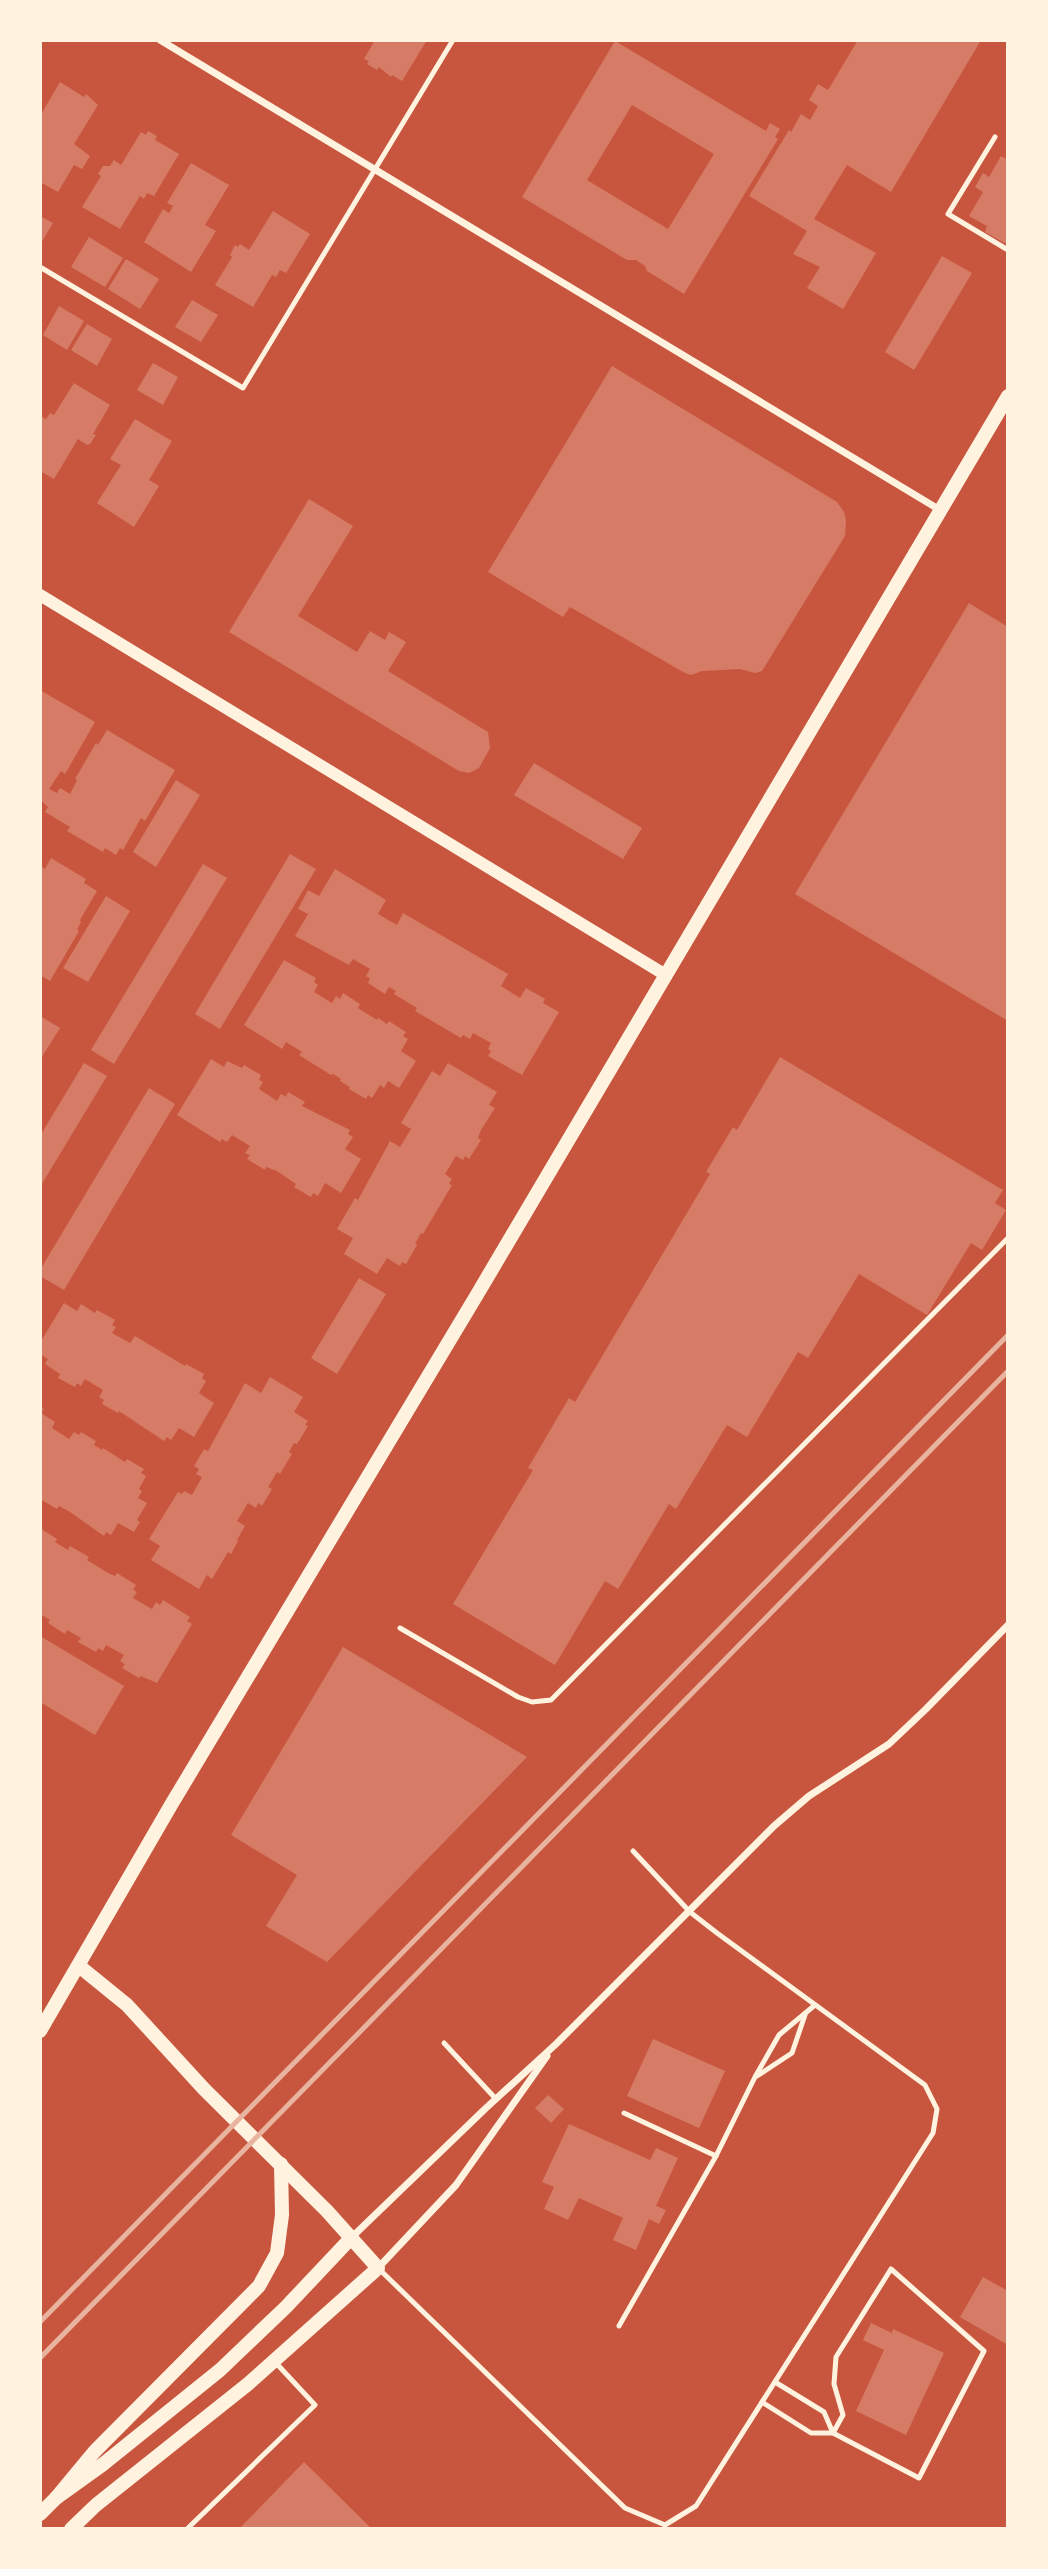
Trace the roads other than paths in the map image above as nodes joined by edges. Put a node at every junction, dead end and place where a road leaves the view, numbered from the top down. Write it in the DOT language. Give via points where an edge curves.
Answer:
graph roads {
  1 [pos="160,40"];
  2 [pos="453,40"];
  3 [pos="995,136"];
  4 [pos="375,170"];
  5 [pos="1008,250"];
  6 [pos="40,267"];
  7 [pos="1008,396"];
  8 [pos="940,510"];
  9 [pos="40,595"];
  10 [pos="664,974"];
  11 [pos="1008,1238"];
  12 [pos="1008,1625"];
  13 [pos="400,1628"];
  14 [pos="633,1851"];
  15 [pos="690,1912"];
  16 [pos="79,1966"];
  17 [pos="815,2005"];
  18 [pos="806,2013"];
  19 [pos="40,2031"];
  20 [pos="444,2043"];
  21 [pos="556,2044"];
  22 [pos="755,2077"];
  23 [pos="496,2099"];
  24 [pos="624,2113"];
  25 [pos="716,2157"];
  26 [pos="281,2164"];
  27 [pos="352,2237"];
  28 [pos="378,2268"];
  29 [pos="620,2326"];
  30 [pos="273,2361"];
  31 [pos="775,2382"];
  32 [pos="762,2402"];
  33 [pos="833,2433"];
  34 [pos="56,2498"];
  35 [pos="40,2514"];
  36 [pos="71,2529"];
  37 [pos="187,2529"];
  1 -- 4 [label="street"];
  2 -- 4 [label="lane"];
  3 -- 5 [label="lane" via="948,214"];
  4 -- 6 [label="lane" via="243,388"];
  4 -- 8 [label="street"];
  7 -- 8 [label="main road"];
  8 -- 10 [label="main road"];
  9 -- 10 [label="street"];
  10 -- 16 [label="main road"];
  11 -- 13 [label="lane" via="551,1700 532,1702 518,1697"];
  12 -- 15 [label="street" via="889,1744 800,1804"];
  14 -- 15 [label="lane"];
  15 -- 17 [label="lane"];
  15 -- 21 [label="street"];
  16 -- 19 [label="main road"];
  16 -- 26 [label="main road" via="127,2006"];
  17 -- 18 [label="lane"];
  17 -- 31 [label="lane" via="925,2085 937,2109 933,2133"];
  18 -- 22 [label="lane" via="779,2035"];
  18 -- 22 [label="lane" via="792,2053"];
  20 -- 23 [label="lane"];
  21 -- 23 [label="street"];
  21 -- 28 [label="street" via="456,2185"];
  22 -- 25 [label="lane"];
  23 -- 27 [label="street"];
  24 -- 25 [label="lane"];
  25 -- 29 [label="lane"];
  26 -- 27 [label="main road"];
  26 -- 34 [label="main road" via="277,2253 259,2287 95,2451"];
  27 -- 28 [label="main road"];
  27 -- 34 [label="main road" via="220,2370"];
  28 -- 30 [label="main road"];
  28 -- 32 [label="lane" via="625,2508 665,2525 696,2506"];
  30 -- 36 [label="main road"];
  30 -- 37 [label="lane" via="315,2405"];
  31 -- 32 [label="lane"];
  31 -- 33 [label="lane" via="824,2412"];
  32 -- 33 [label="lane" via="811,2433"];
  33 -- 33 [label="lane" via="919,2478 984,2351 891,2269 836,2357 835,2385 843,2415"];
  34 -- 35 [label="main road"];
}
